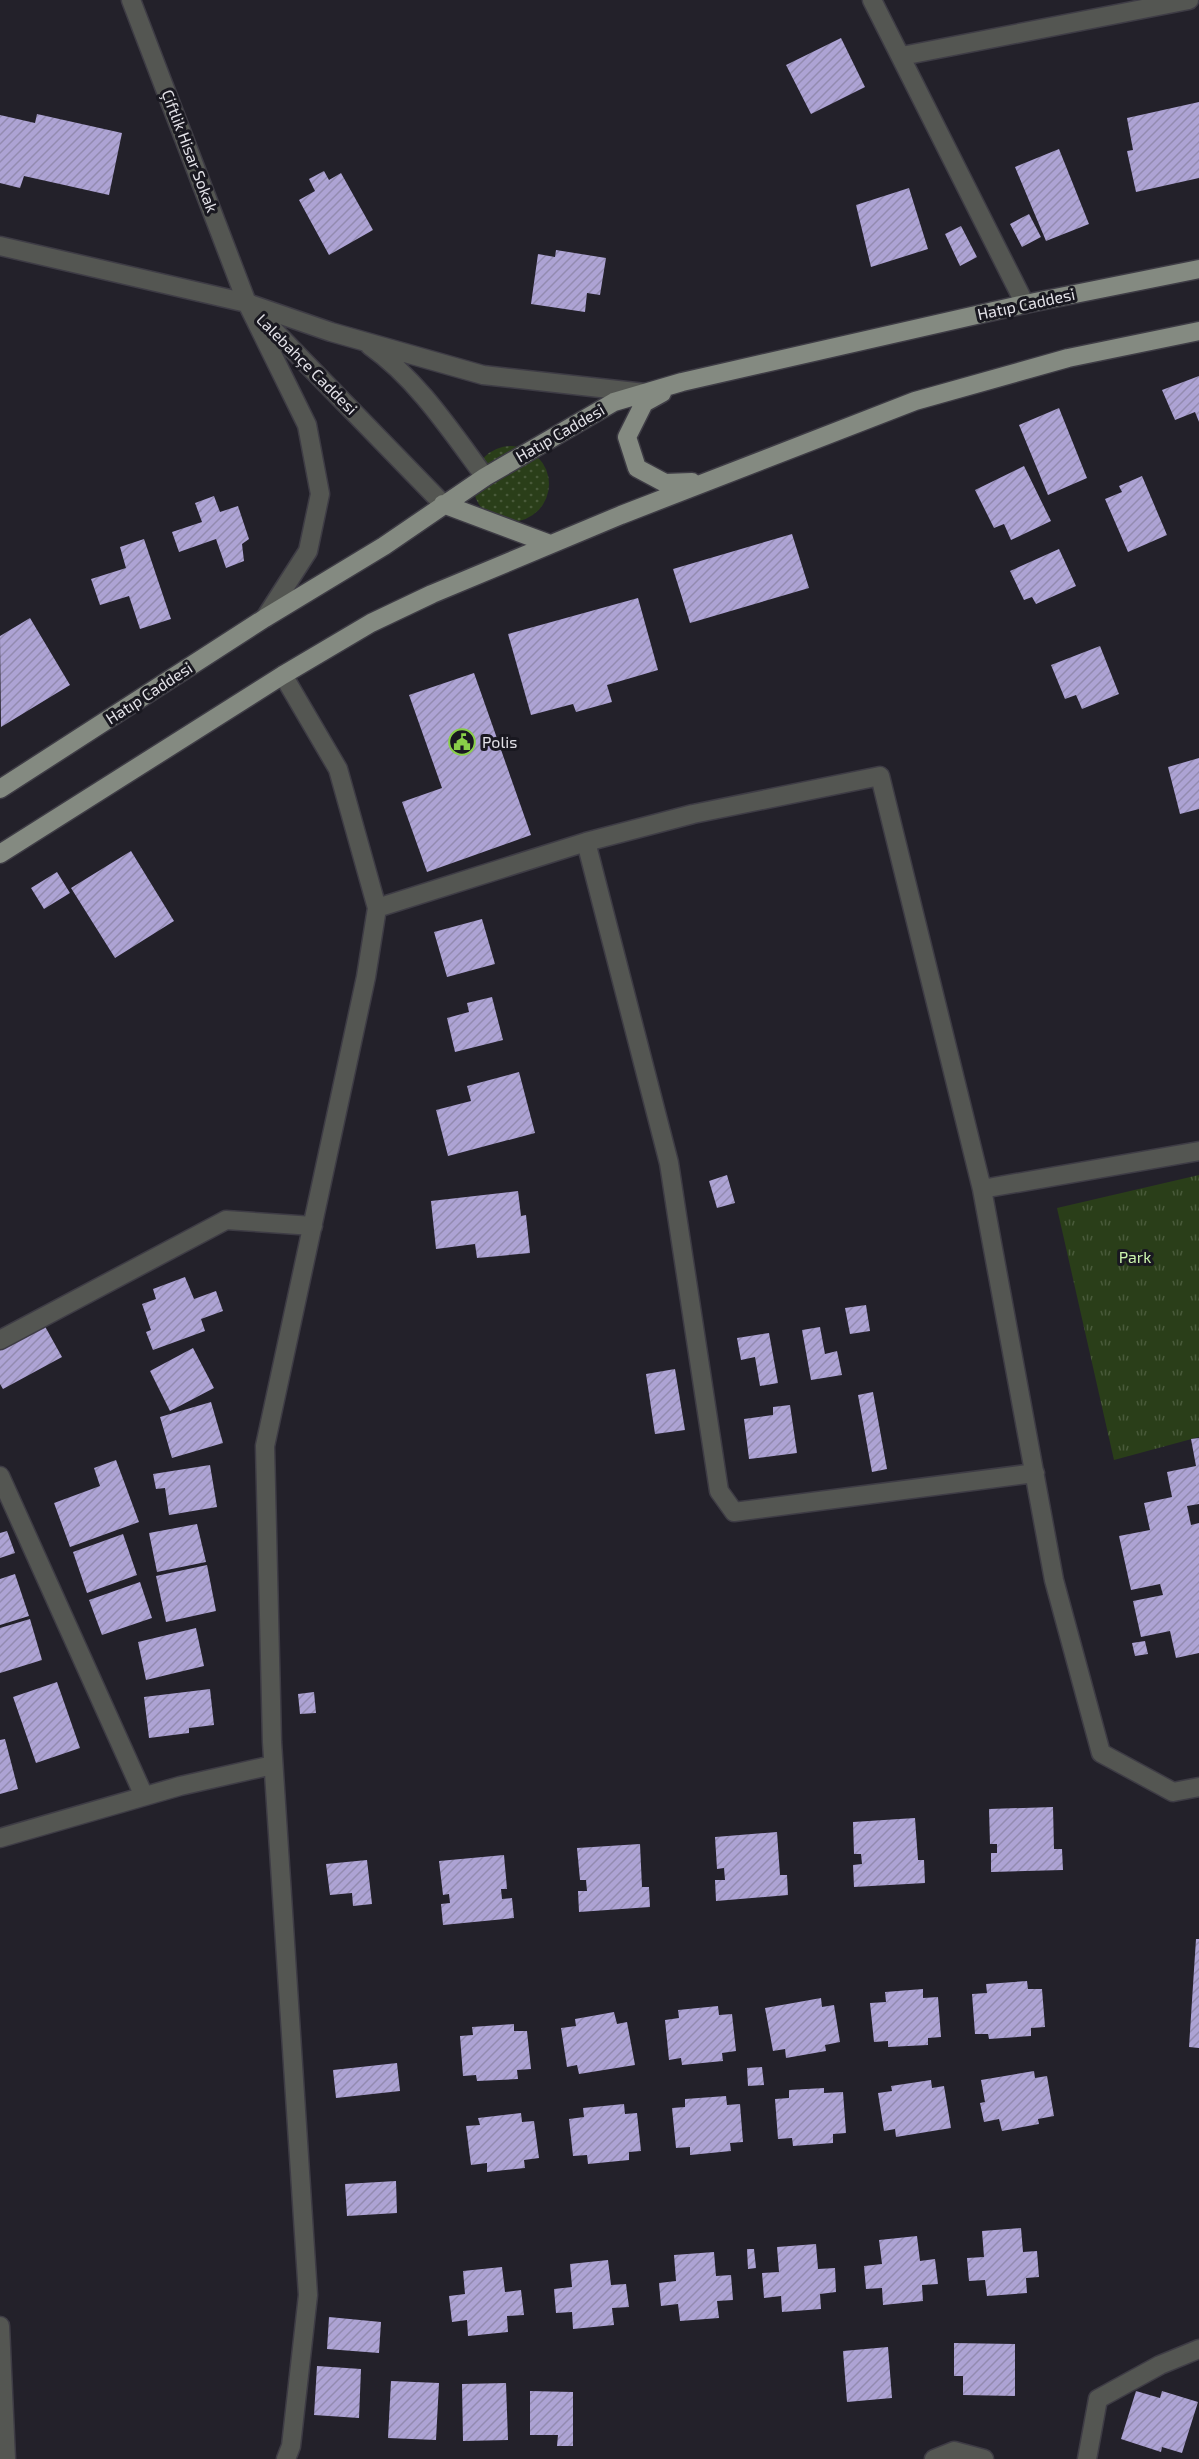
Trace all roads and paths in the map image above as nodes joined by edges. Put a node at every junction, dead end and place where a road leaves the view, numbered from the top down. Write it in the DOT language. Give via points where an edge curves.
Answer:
graph roads {
  1 [pos="131,0"];
  2 [pos="872,0"];
  3 [pos="1189,0"];
  4 [pos="902,56"];
  5 [pos="0,246"];
  6 [pos="1199,269"];
  7 [pos="247,303"];
  8 [pos="1025,303"];
  9 [pos="1199,331"];
  10 [pos="363,341"];
  11 [pos="682,382"];
  12 [pos="645,393"];
  13 [pos="485,477"];
  14 [pos="709,481"];
  15 [pos="443,504"];
  16 [pos="550,544"];
  17 [pos="265,618"];
  18 [pos="283,675"];
  19 [pos="1,786"];
  20 [pos="586,842"];
  21 [pos="0,854"];
  22 [pos="377,908"];
  23 [pos="1199,1151"];
  24 [pos="982,1189"];
  25 [pos="313,1226"];
  26 [pos="0,1340"];
  27 [pos="1035,1473"];
  28 [pos="0,1476"];
  29 [pos="273,1765"];
  30 [pos="1199,1788"];
  31 [pos="144,1796"];
  32 [pos="0,1838"];
  33 [pos="0,2326"];
  34 [pos="1199,2349"];
  35 [pos="2,2369"];
  36 [pos="6,2459"];
  37 [pos="286,2459"];
  38 [pos="934,2459"];
  39 [pos="984,2459"];
  40 [pos="1087,2459"];
  1 -- 7 [label="street, Çiftlik Hisar Sokak"];
  2 -- 4 [label="street"];
  3 -- 4 [label="street"];
  4 -- 8 [label="street"];
  5 -- 7 [label="street, Lalebahçe Caddesi"];
  6 -- 8 [label="main road, Hatıp Caddesi"];
  7 -- 10 [label="street"];
  7 -- 15 [label="street, Lalebahçe Caddesi"];
  7 -- 17 [label="street, Çiftlik Hisar Sokak" via="307,425 320,494 308,551"];
  8 -- 11 [label="main road, Hatıp Caddesi"];
  9 -- 14 [label="main road" via="1068,358 915,402"];
  10 -- 12 [label="street" via="483,375"];
  10 -- 13 [label="street" via="382,355 433,408"];
  11 -- 12 [label="main road, Hatıp Caddesi"];
  11 -- 14 [label="main road" via="644,403 627,437 637,468 665,483"];
  12 -- 13 [label="main road, Hatıp Caddesi" via="614,402"];
  13 -- 15 [label="main road, Hatıp Caddesi"];
  14 -- 16 [label="main road"];
  15 -- 16 [label="main road"];
  15 -- 17 [label="main road, Hatıp Caddesi" via="384,546"];
  16 -- 18 [label="main road" via="371,623"];
  17 -- 19 [label="main road, Hatıp Caddesi"];
  18 -- 21 [label="main road"];
  18 -- 22 [label="street" via="338,769"];
  20 -- 22 [label="street"];
  20 -- 24 [label="street" via="693,814 880,776"];
  20 -- 27 [label="street" via="669,1162 719,1491 734,1512"];
  22 -- 25 [label="street"];
  23 -- 24 [label="street"];
  24 -- 27 [label="street"];
  25 -- 26 [label="street" via="226,1220"];
  25 -- 29 [label="street" via="265,1446"];
  27 -- 30 [label="street" via="1054,1580 1101,1753 1173,1792"];
  28 -- 31 [label="street"];
  29 -- 31 [label="street"];
  29 -- 37 [label="street" via="308,2295 291,2446"];
  31 -- 32 [label="street"];
  33 -- 35 [label="street"];
  34 -- 40 [label="street" via="1098,2399"];
  35 -- 36 [label="street"];
  38 -- 39 [label="street" via="954,2451"];
}
